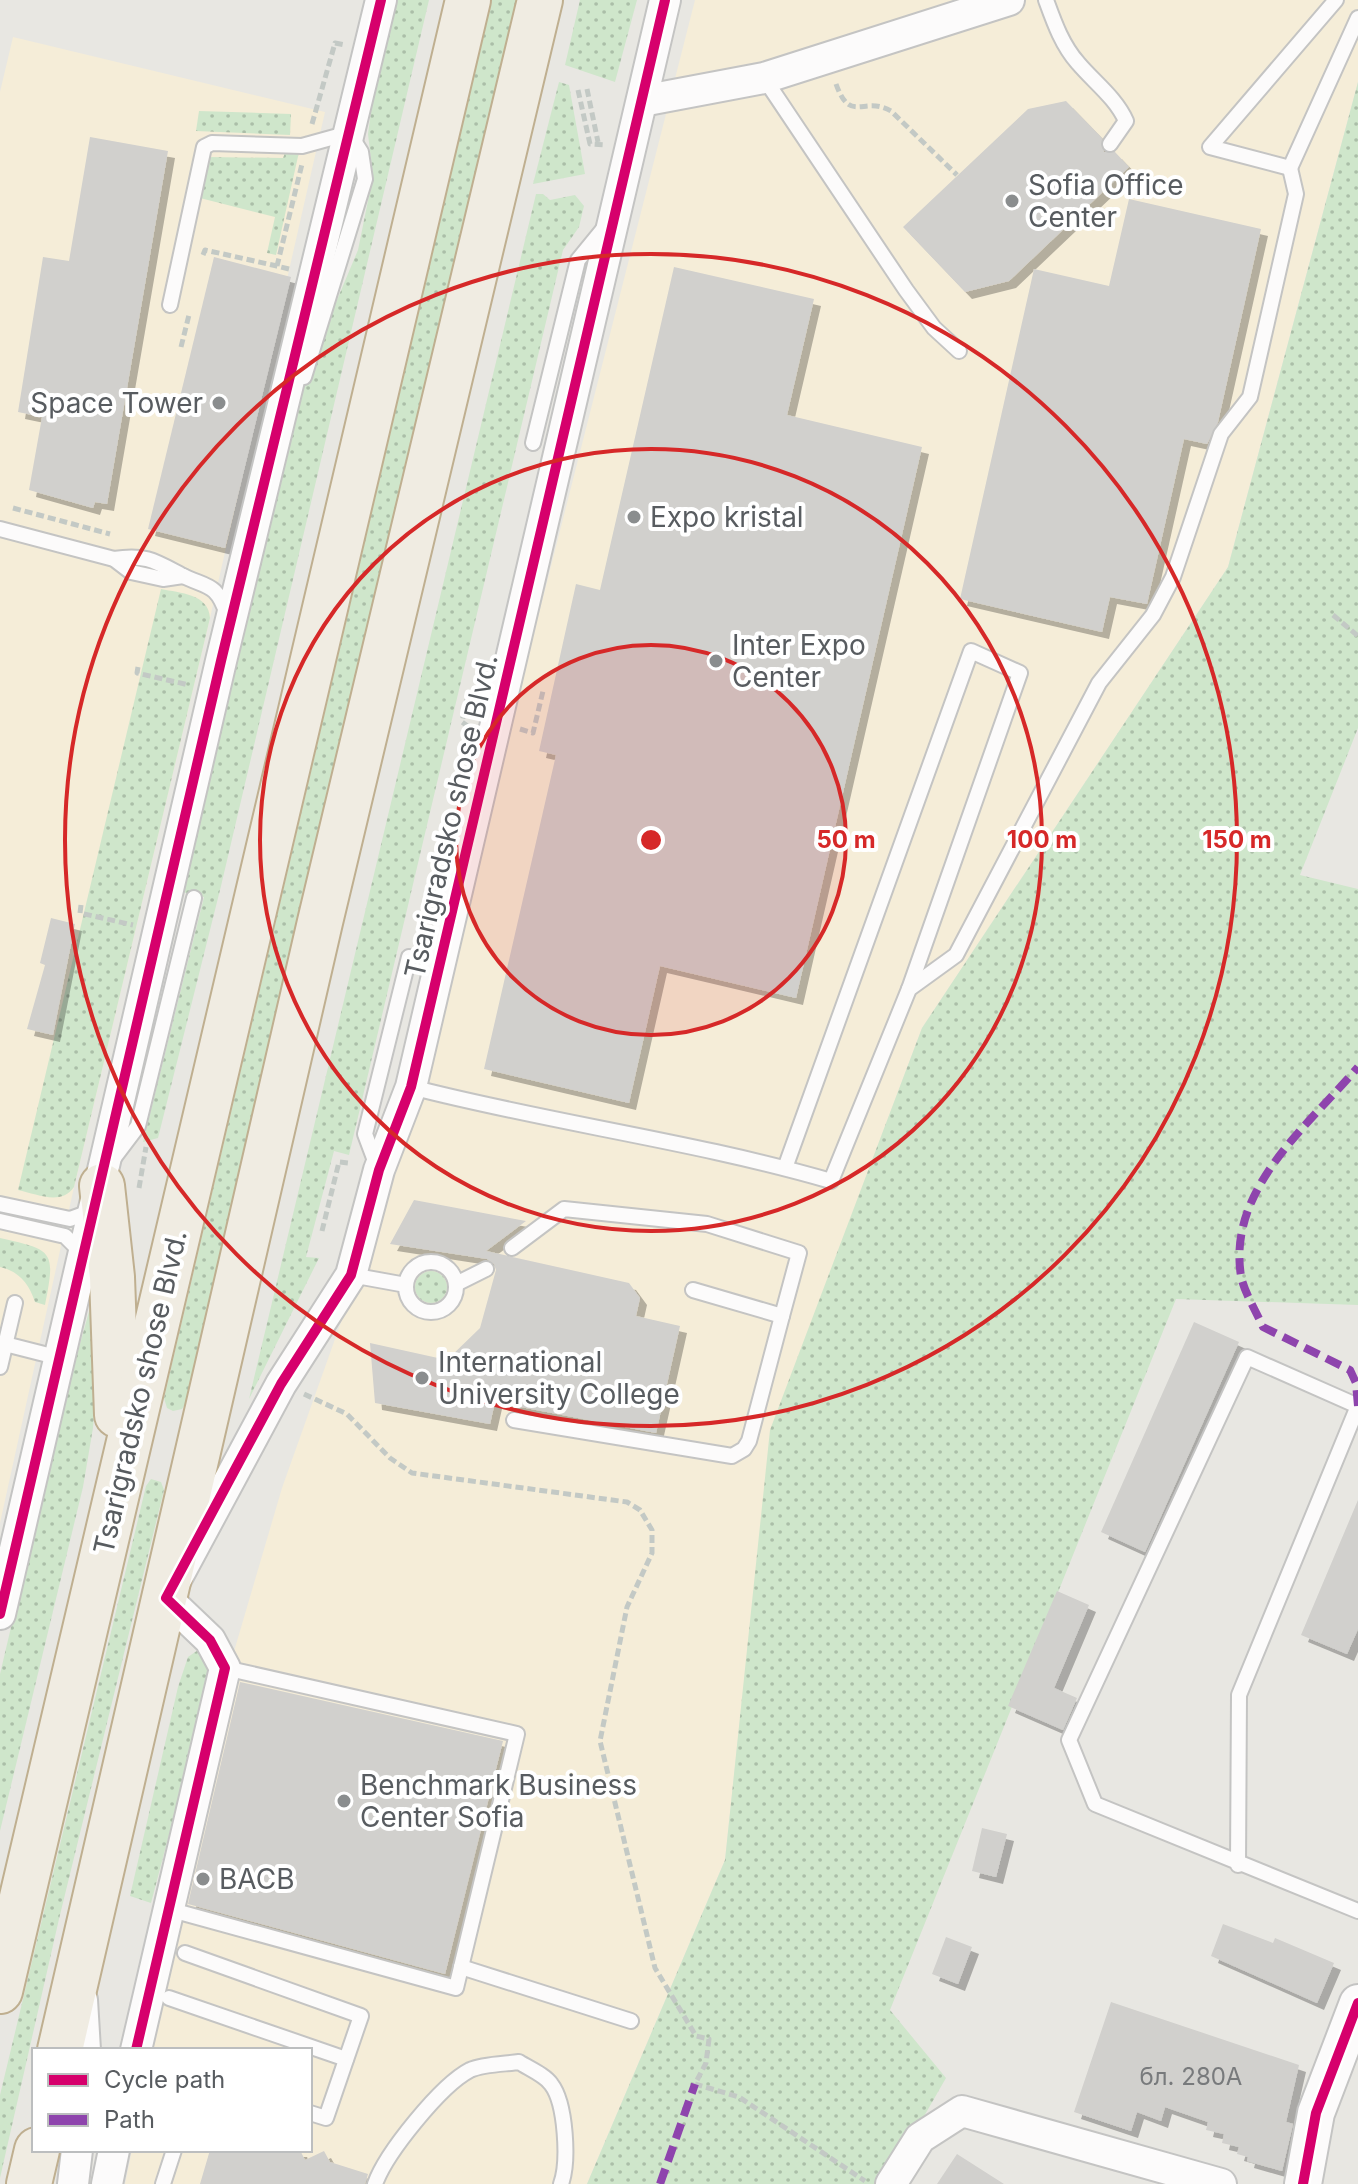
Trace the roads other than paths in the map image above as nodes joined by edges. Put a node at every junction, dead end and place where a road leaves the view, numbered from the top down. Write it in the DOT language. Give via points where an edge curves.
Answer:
graph roads {
  1 [pos="381,0"];
  2 [pos="468,0"];
  3 [pos="540,0"];
  4 [pos="665,0"];
  5 [pos="1009,0"];
  6 [pos="1046,0"];
  7 [pos="1336,0"];
  8 [pos="1358,18"];
  9 [pos="764,78"];
  10 [pos="642,101"];
  11 [pos="349,133"];
  12 [pos="1110,144"];
  13 [pos="1290,168"];
  14 [pos="618,210"];
  15 [pos="170,305"];
  16 [pos="959,351"];
  17 [pos="303,381"];
  18 [pos="533,443"];
  19 [pos="0,529"];
  20 [pos="228,630"];
  21 [pos="194,898"];
  22 [pos="409,957"];
  23 [pos="909,989"];
  24 [pos="411,1087"];
  25 [pos="785,1168"];
  26 [pos="379,1170"];
  27 [pos="111,1187"];
  28 [pos="0,1204"];
  29 [pos="0,1221"];
  30 [pos="512,1248"];
  31 [pos="83,1263"];
  32 [pos="486,1269"];
  33 [pos="351,1275"];
  34 [pos="456,1284"];
  35 [pos="406,1285"];
  36 [pos="693,1290"];
  37 [pos="15,1303"];
  38 [pos="782,1316"];
  39 [pos="5,1344"];
  40 [pos="60,1358"];
  41 [pos="0,1367"];
  42 [pos="514,1420"];
  43 [pos="118,1484"];
  44 [pos="166,1598"];
  45 [pos="0,1614"];
  46 [pos="225,1668"];
  47 [pos="1238,1865"];
  48 [pos="167,1909"];
  49 [pos="1358,1911"];
  50 [pos="185,1953"];
  51 [pos="80,1967"];
  52 [pos="461,1967"];
  53 [pos="1,1986"];
  54 [pos="169,1998"];
  55 [pos="1356,2013"];
  56 [pos="631,2021"];
  57 [pos="60,2048"];
  58 [pos="85,2048"];
  59 [pos="136,2048"];
  60 [pos="346,2059"];
  61 [pos="312,2114"];
  62 [pos="37,2152"];
  63 [pos="77,2152"];
  64 [pos="114,2152"];
  65 [pos="173,2152"];
  66 [pos="29,2184"];
  67 [pos="73,2184"];
  68 [pos="107,2184"];
  69 [pos="163,2184"];
  70 [pos="375,2184"];
  71 [pos="561,2184"];
  72 [pos="891,2184"];
  73 [pos="1221,2184"];
  74 [pos="1303,2184"];
  1 -- 11 [label="street"];
  2 -- 43 [label="highway, Tsarigradsko shose Blvd."];
  3 -- 44 [label="highway, Tsarigradsko shose Blvd." via="320,922"];
  4 -- 10 [label="street, Tsarigradsko shose Blvd."];
  5 -- 9 [label="street"];
  6 -- 12 [label="lane" via="1076,61 1121,108 1126,121"];
  7 -- 13 [label="lane" via="1210,147"];
  8 -- 13 [label="lane"];
  9 -- 10 [label="street"];
  9 -- 16 [label="lane" via="906,290"];
  10 -- 14 [label="street, Tsarigradsko shose Blvd."];
  11 -- 15 [label="lane" via="302,146 204,147"];
  11 -- 17 [label="lane" via="361,152 365,179"];
  11 -- 20 [label="street"];
  13 -- 23 [label="lane" via="1296,194 1250,397 1221,434 1173,577 1140,634 1099,683 956,955"];
  14 -- 18 [label="lane" via="578,260"];
  14 -- 24 [label="street, Tsarigradsko shose Blvd."];
  19 -- 20 [label="lane" via="114,559 131,572 201,580 219,595"];
  20 -- 27 [label="street"];
  21 -- 27 [label="lane" via="138,1126"];
  22 -- 26 [label="lane" via="365,1134"];
  23 -- 25 [label="lane" via="831,1181"];
  23 -- 25 [label="lane" via="1020,673 971,651"];
  24 -- 25 [label="lane"];
  24 -- 26 [label="street, Tsarigradsko shose Blvd."];
  26 -- 33 [label="street, Tsarigradsko shose Blvd."];
  27 -- 28 [label="lane" via="85,1216 70,1219"];
  27 -- 31 [label="street"];
  27 -- 43 [label="highway"];
  29 -- 31 [label="lane" via="65,1236 78,1246"];
  30 -- 38 [label="lane" via="564,1209 707,1224 799,1253"];
  31 -- 40 [label="street"];
  32 -- 34 [label="lane"];
  33 -- 35 [label="lane"];
  33 -- 44 [label="street, Tsarigradsko shose Blvd." via="281,1384"];
  34 -- 35 [label="lane" via="442,1265 426,1263 412,1271"];
  34 -- 35 [label="lane" via="452,1301 431,1312 410,1301"];
  36 -- 38 [label="lane"];
  37 -- 39 [label="lane"];
  38 -- 42 [label="lane" via="749,1441 732,1456"];
  39 -- 40 [label="lane"];
  39 -- 41 [label="lane"];
  40 -- 45 [label="street"];
  43 -- 53 [label="highway, Tsarigradsko shose Blvd."];
  44 -- 46 [label="street" via="210,1640"];
  44 -- 51 [label="highway, Tsarigradsko shose Blvd."];
  46 -- 48 [label="street"];
  46 -- 52 [label="lane" via="517,1734"];
  47 -- 47 [label="lane" via="1239,1695 1358,1406 1247,1357 1069,1740 1095,1804"];
  47 -- 49 [label="lane"];
  48 -- 52 [label="lane" via="456,1988"];
  48 -- 59 [label="street"];
  50 -- 60 [label="lane" via="361,2016"];
  51 -- 57 [label="highway, Tsarigradsko shose Blvd."];
  51 -- 58 [label="street"];
  52 -- 56 [label="lane"];
  54 -- 60 [label="lane"];
  55 -- 74 [label="street" via="1316,2113"];
  60 -- 61 [label="lane" via="326,2118"];
  62 -- 66 [label="highway"];
  63 -- 67 [label="street"];
  64 -- 68 [label="street"];
  65 -- 69 [label="lane"];
  70 -- 71 [label="lane" via="381,2167 420,2115 470,2070 519,2062 551,2084 564,2122"];
  72 -- 73 [label="street" via="920,2138 962,2111"];
}
